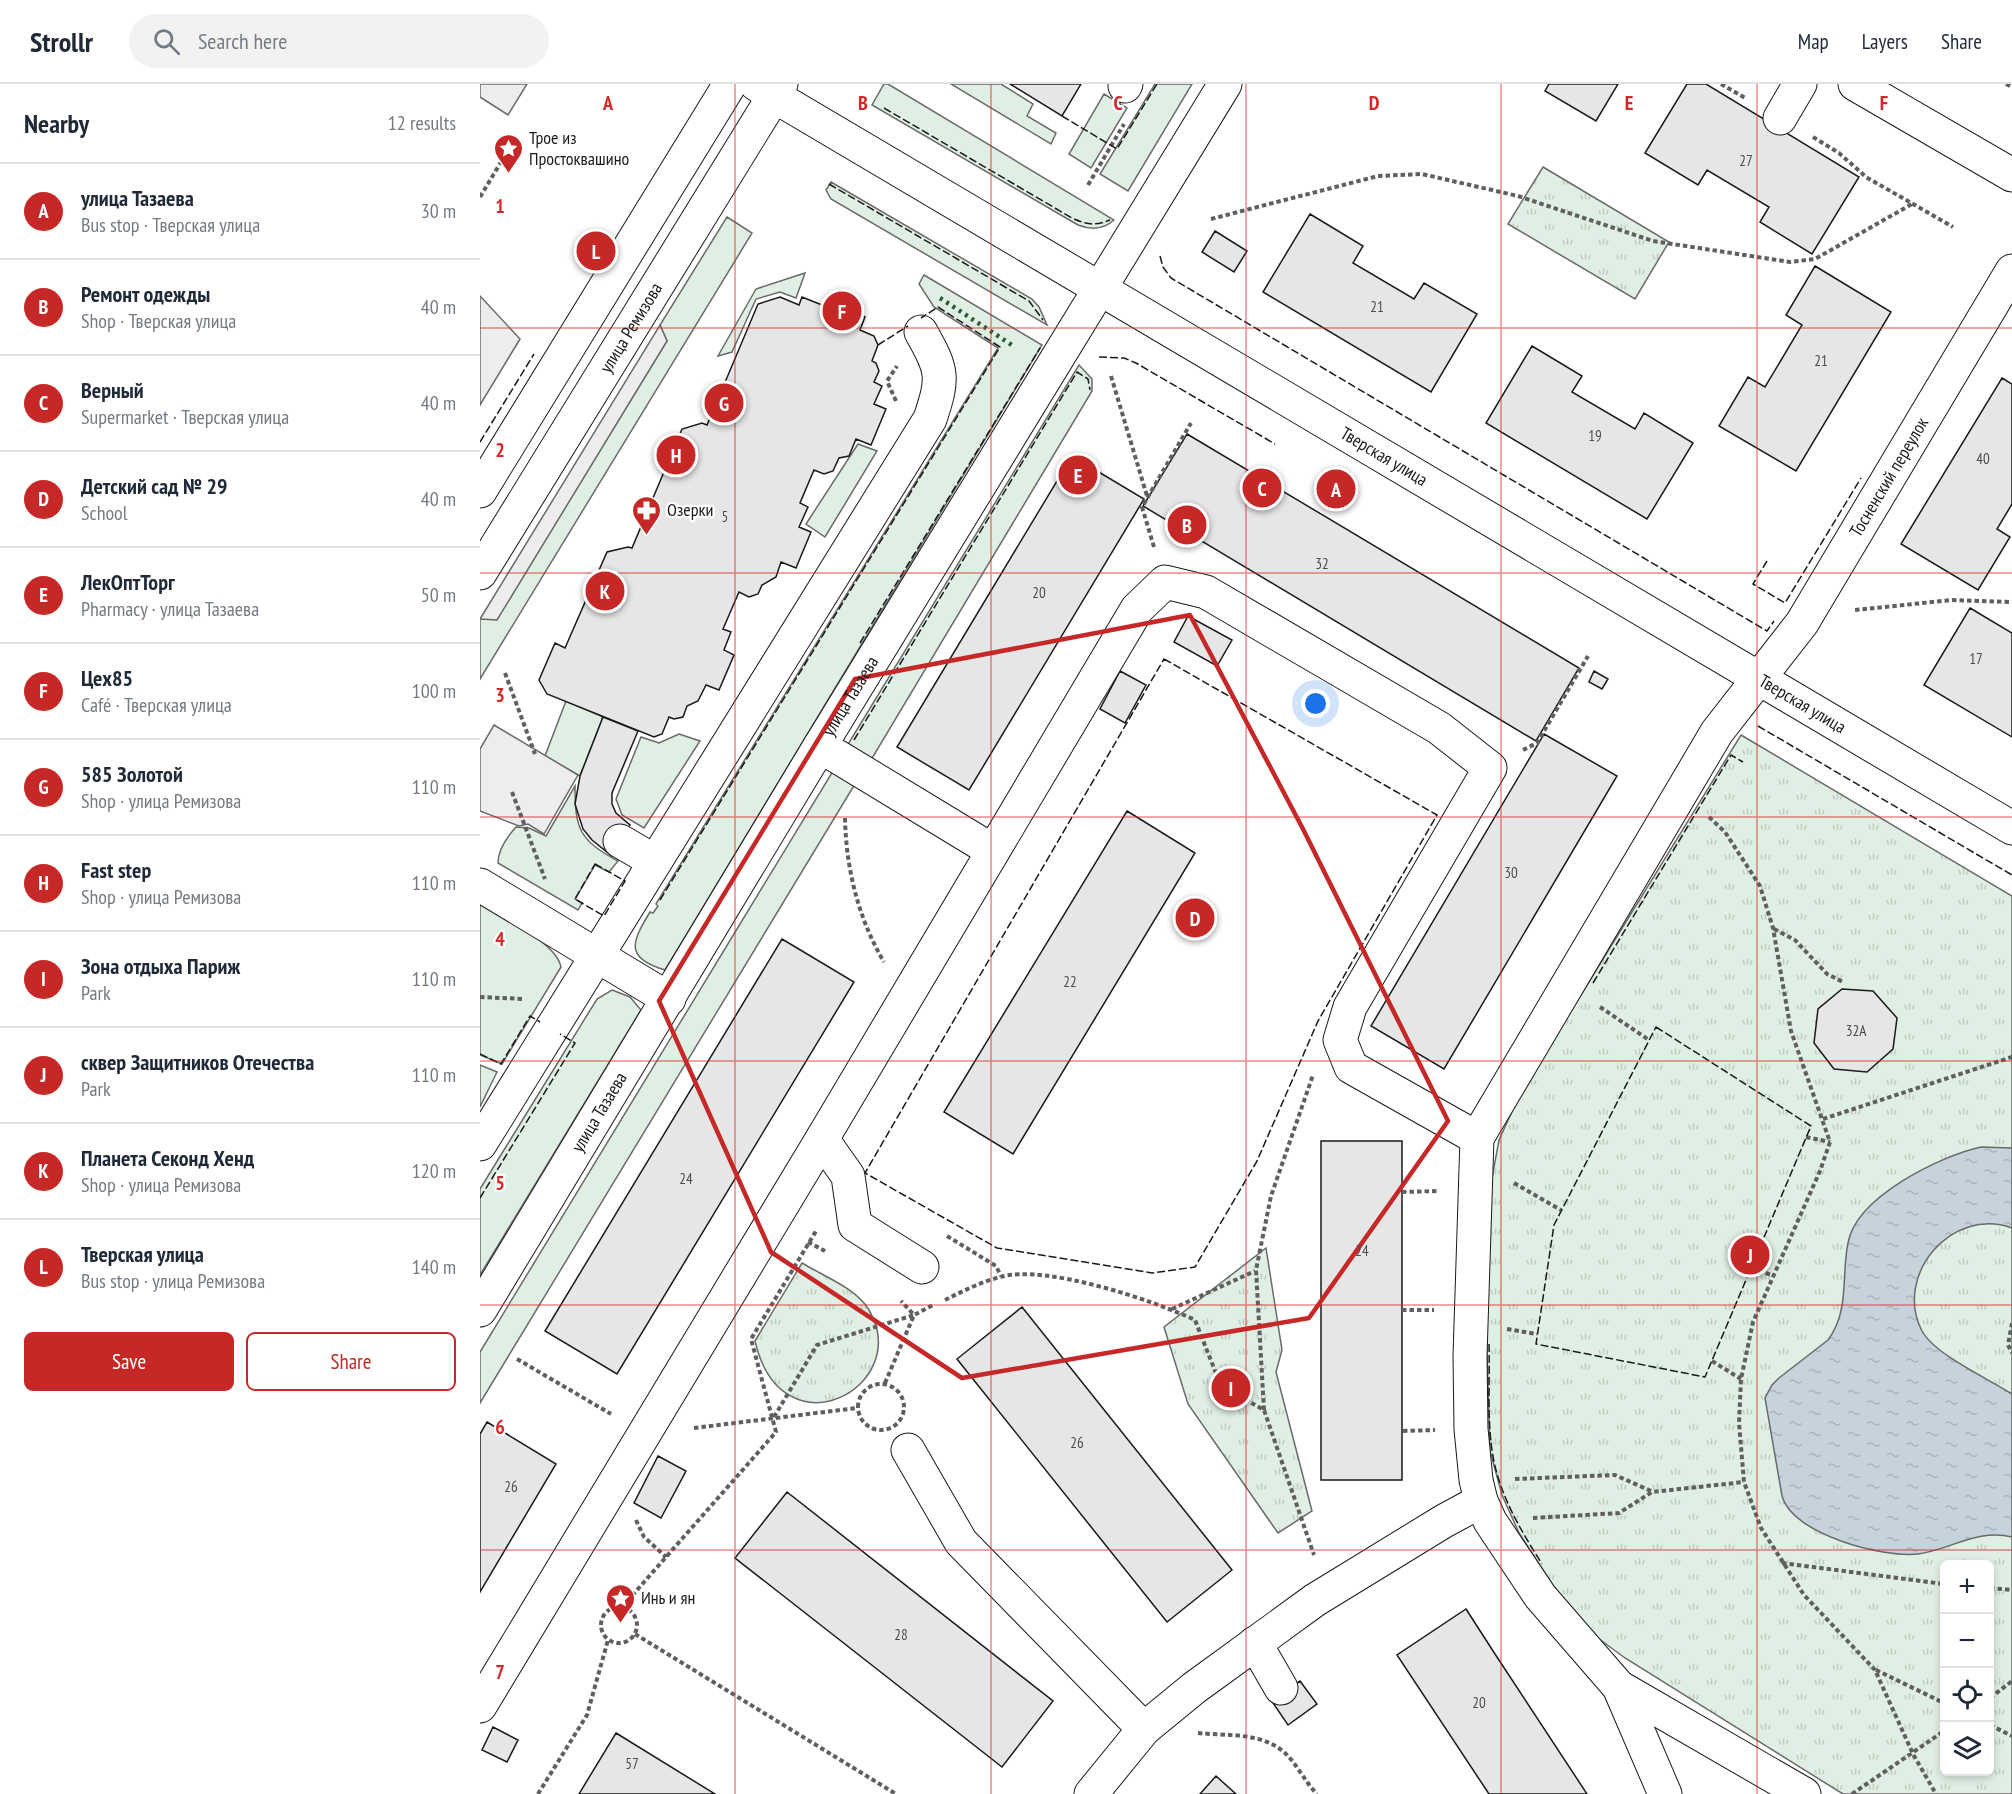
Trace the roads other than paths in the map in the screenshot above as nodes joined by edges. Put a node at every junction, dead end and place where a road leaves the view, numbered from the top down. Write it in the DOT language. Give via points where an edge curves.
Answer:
graph roads {
  1 [pos="730,84"];
  2 [pos="1225,84"];
  3 [pos="1800,84"];
  4 [pos="1855,84"];
  5 [pos="770,88"];
  6 [pos="1780,118"];
  7 [pos="2012,176"];
  8 [pos="2012,271"];
  9 [pos="1100,290"];
  10 [pos="921,332"];
  11 [pos="480,491"];
  12 [pos="480,573"];
  13 [pos="1759,679"];
  14 [pos="820,746"];
  15 [pos="2012,828"];
  16 [pos="620,841"];
  17 [pos="993,851"];
  18 [pos="654,861"];
  19 [pos="480,885"];
  20 [pos="596,955"];
  21 [pos="669,999"];
  22 [pos="1477,1138"];
  23 [pos="822,1140"];
  24 [pos="480,1144"];
  25 [pos="922,1267"];
  26 [pos="480,1310"];
  27 [pos="908,1450"];
  28 [pos="1482,1501"];
  29 [pos="1255,1643"];
  30 [pos="1619,1687"];
  31 [pos="1281,1688"];
  32 [pos="480,1706"];
  33 [pos="1144,1729"];
  34 [pos="1091,1794"];
  35 [pos="1665,1794"];
  36 [pos="1804,1794"];
  1 -- 11 [label="street"];
  2 -- 9 [label="street, улица Тазаева"];
  3 -- 6 [label="street"];
  4 -- 7 [label="street"];
  5 -- 9 [label="street, Тверская улица"];
  5 -- 12 [label="street, улица Ремизова"];
  8 -- 13 [label="street, Тосненский переулок" via="1802,623"];
  9 -- 13 [label="street, Тверская улица"];
  9 -- 14 [label="street, улица Тазаева"];
  10 -- 18 [label="street" via="935,358 941,385 930,419"];
  13 -- 15 [label="street, Тверская улица"];
  13 -- 22 [label="street, Тосненский переулок" via="1717,732"];
  14 -- 17 [label="street"];
  14 -- 21 [label="street, улица Тазаева"];
  16 -- 18 [label="street"];
  17 -- 22 [label="street" via="1137,609 1165,582 1206,592 1439,728 1490,768 1350,1007 1340,1040 1351,1067"];
  17 -- 23 [label="street"];
  18 -- 20 [label="street"];
  19 -- 20 [label="street"];
  20 -- 21 [label="street"];
  20 -- 24 [label="street"];
  21 -- 26 [label="street, улица Тазаева"];
  22 -- 28 [label="street" via="1471,1430"];
  23 -- 25 [label="street" via="849,1176 855,1225"];
  23 -- 32 [label="street"];
  27 -- 33 [label="street" via="961,1542"];
  28 -- 29 [label="street" via="1315,1600"];
  28 -- 30 [label="street" via="1540,1596"];
  29 -- 31 [label="street"];
  29 -- 33 [label="street"];
  30 -- 35 [label="street"];
  30 -- 36 [label="street"];
  33 -- 34 [label="street"];
}
